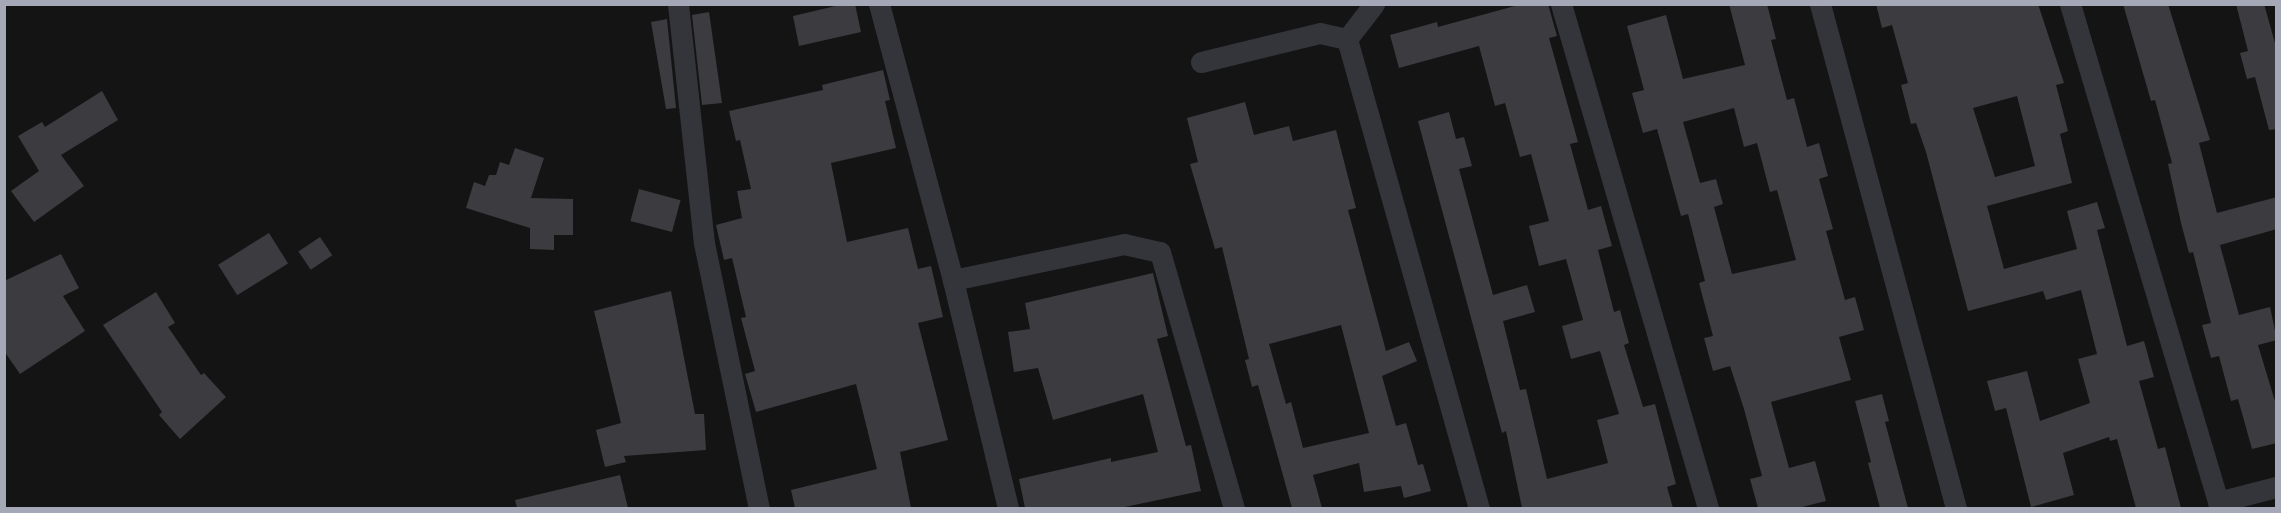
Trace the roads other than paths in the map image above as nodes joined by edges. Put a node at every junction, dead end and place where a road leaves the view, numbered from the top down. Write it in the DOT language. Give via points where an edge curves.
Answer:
graph roads {
  1 [pos="678,4"];
  2 [pos="879,4"];
  3 [pos="1374,4"];
  4 [pos="1561,4"];
  5 [pos="1820,4"];
  6 [pos="2070,4"];
  7 [pos="1347,39"];
  8 [pos="1201,62"];
  9 [pos="953,280"];
  10 [pos="2277,487"];
  11 [pos="2219,505"];
  12 [pos="759,508"];
  13 [pos="1008,508"];
  14 [pos="1234,508"];
  15 [pos="1479,508"];
  16 [pos="1708,508"];
  17 [pos="1956,508"];
  1 -- 12 [label="street" via="704,243"];
  2 -- 9 [label="street"];
  3 -- 7 [label="street"];
  4 -- 16 [label="street"];
  5 -- 17 [label="street"];
  6 -- 11 [label="street"];
  7 -- 8 [label="street" via="1320,33"];
  7 -- 15 [label="street"];
  9 -- 13 [label="street"];
  9 -- 14 [label="street" via="1124,244 1160,252"];
  10 -- 11 [label="street"];
}
